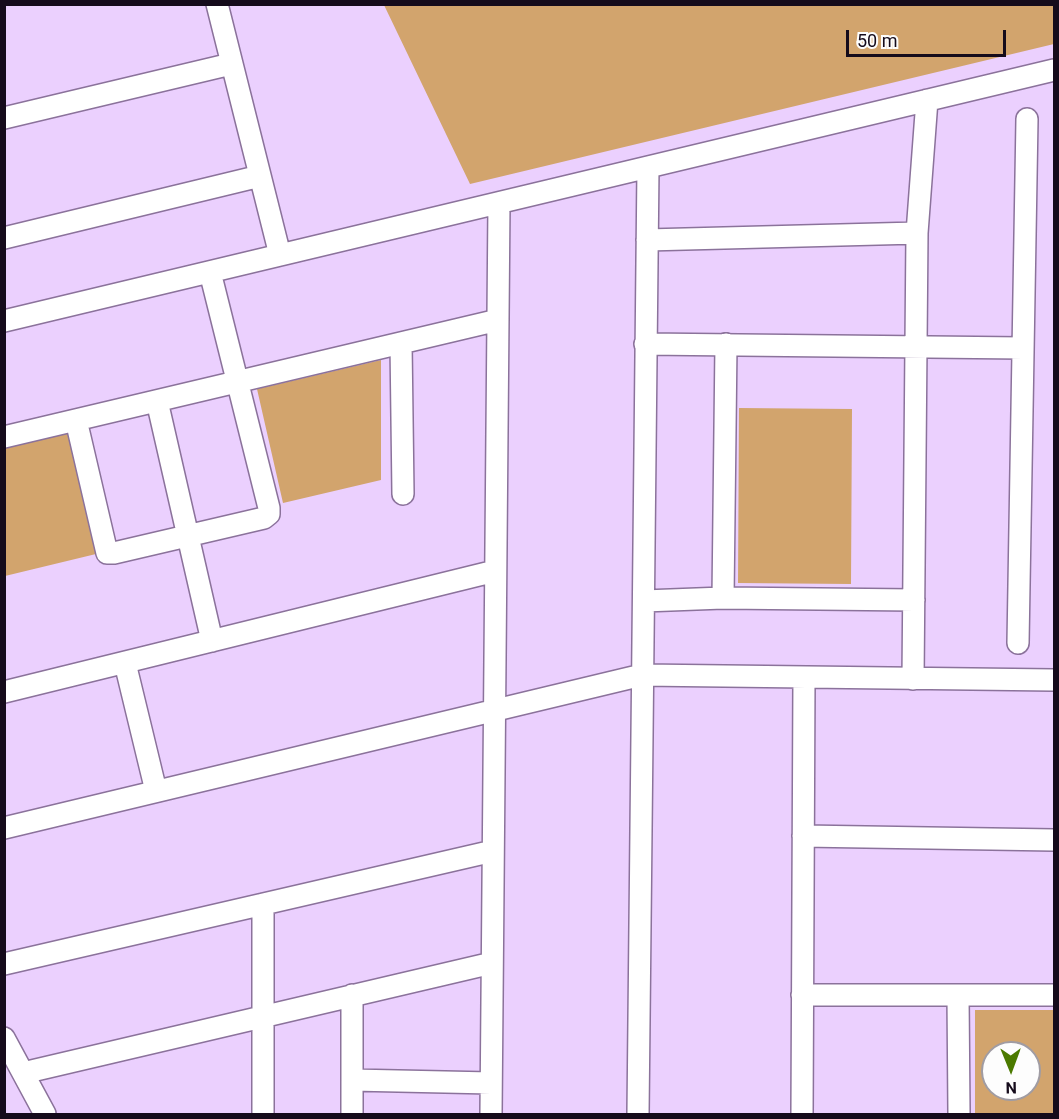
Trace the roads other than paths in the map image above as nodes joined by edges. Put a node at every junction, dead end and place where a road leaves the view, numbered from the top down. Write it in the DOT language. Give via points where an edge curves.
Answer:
graph roads {
  1 [pos="217,4"];
  2 [pos="231,64"];
  3 [pos="1054,70"];
  4 [pos="927,100"];
  5 [pos="4,118"];
  6 [pos="1027,119"];
  7 [pos="648,167"];
  8 [pos="260,176"];
  9 [pos="499,203"];
  10 [pos="917,233"];
  11 [pos="4,238"];
  12 [pos="647,240"];
  13 [pos="280,255"];
  14 [pos="210,272"];
  15 [pos="498,320"];
  16 [pos="4,321"];
  17 [pos="400,343"];
  18 [pos="645,344"];
  19 [pos="726,344"];
  20 [pos="916,347"];
  21 [pos="1023,348"];
  22 [pos="237,381"];
  23 [pos="157,401"];
  24 [pos="76,420"];
  25 [pos="4,437"];
  26 [pos="403,494"];
  27 [pos="188,535"];
  28 [pos="495,571"];
  29 [pos="723,598"];
  30 [pos="914,600"];
  31 [pos="644,601"];
  32 [pos="212,641"];
  33 [pos="1018,643"];
  34 [pos="125,663"];
  35 [pos="642,675"];
  36 [pos="804,677"];
  37 [pos="913,679"];
  38 [pos="1054,680"];
  39 [pos="4,692"];
  40 [pos="494,711"];
  41 [pos="156,791"];
  42 [pos="4,828"];
  43 [pos="803,836"];
  44 [pos="1054,840"];
  45 [pos="493,850"];
  46 [pos="263,904"];
  47 [pos="492,963"];
  48 [pos="4,964"];
  49 [pos="958,995"];
  50 [pos="1054,995"];
  51 [pos="352,996"];
  52 [pos="802,996"];
  53 [pos="263,1016"];
  54 [pos="4,1038"];
  55 [pos="23,1073"];
  56 [pos="352,1080"];
  57 [pos="491,1083"];
  58 [pos="45,1114"];
  59 [pos="263,1114"];
  60 [pos="352,1114"];
  61 [pos="490,1114"];
  62 [pos="638,1114"];
  63 [pos="802,1114"];
  64 [pos="959,1114"];
  1 -- 2 [label="street"];
  2 -- 5 [label="street"];
  2 -- 8 [label="street"];
  3 -- 4 [label="street"];
  4 -- 7 [label="street"];
  4 -- 10 [label="street"];
  6 -- 21 [label="street"];
  7 -- 9 [label="street"];
  7 -- 12 [label="street"];
  8 -- 11 [label="street"];
  8 -- 13 [label="street"];
  9 -- 13 [label="street"];
  9 -- 15 [label="street"];
  10 -- 12 [label="street"];
  10 -- 20 [label="street"];
  12 -- 18 [label="street"];
  13 -- 14 [label="street"];
  14 -- 16 [label="street"];
  14 -- 22 [label="street"];
  15 -- 17 [label="street"];
  15 -- 28 [label="street"];
  17 -- 22 [label="street"];
  17 -- 26 [label="street"];
  18 -- 19 [label="street"];
  18 -- 31 [label="street"];
  19 -- 20 [label="street"];
  19 -- 29 [label="street"];
  20 -- 21 [label="street"];
  20 -- 30 [label="street"];
  21 -- 33 [label="street"];
  22 -- 23 [label="street"];
  22 -- 27 [label="street" via="269,514"];
  23 -- 24 [label="street"];
  23 -- 27 [label="street"];
  24 -- 25 [label="street"];
  24 -- 27 [label="street" via="107,553"];
  27 -- 32 [label="street"];
  28 -- 32 [label="street"];
  28 -- 40 [label="street"];
  29 -- 30 [label="street"];
  29 -- 31 [label="street"];
  30 -- 37 [label="street"];
  31 -- 35 [label="street"];
  32 -- 34 [label="street"];
  34 -- 39 [label="street"];
  34 -- 41 [label="street"];
  35 -- 36 [label="street"];
  35 -- 40 [label="street"];
  35 -- 62 [label="street"];
  36 -- 37 [label="street"];
  36 -- 43 [label="street"];
  37 -- 38 [label="street"];
  40 -- 41 [label="street"];
  40 -- 45 [label="street"];
  41 -- 42 [label="street"];
  43 -- 44 [label="street"];
  43 -- 52 [label="street"];
  45 -- 46 [label="street"];
  45 -- 47 [label="street"];
  46 -- 48 [label="street"];
  46 -- 53 [label="street"];
  47 -- 51 [label="street"];
  47 -- 57 [label="street"];
  49 -- 50 [label="street"];
  49 -- 52 [label="street"];
  49 -- 64 [label="street"];
  51 -- 53 [label="street"];
  51 -- 56 [label="street"];
  52 -- 63 [label="street"];
  53 -- 55 [label="street"];
  53 -- 59 [label="street"];
  54 -- 55 [label="street"];
  55 -- 58 [label="street"];
  56 -- 57 [label="street"];
  56 -- 60 [label="street"];
  57 -- 61 [label="street"];
}
